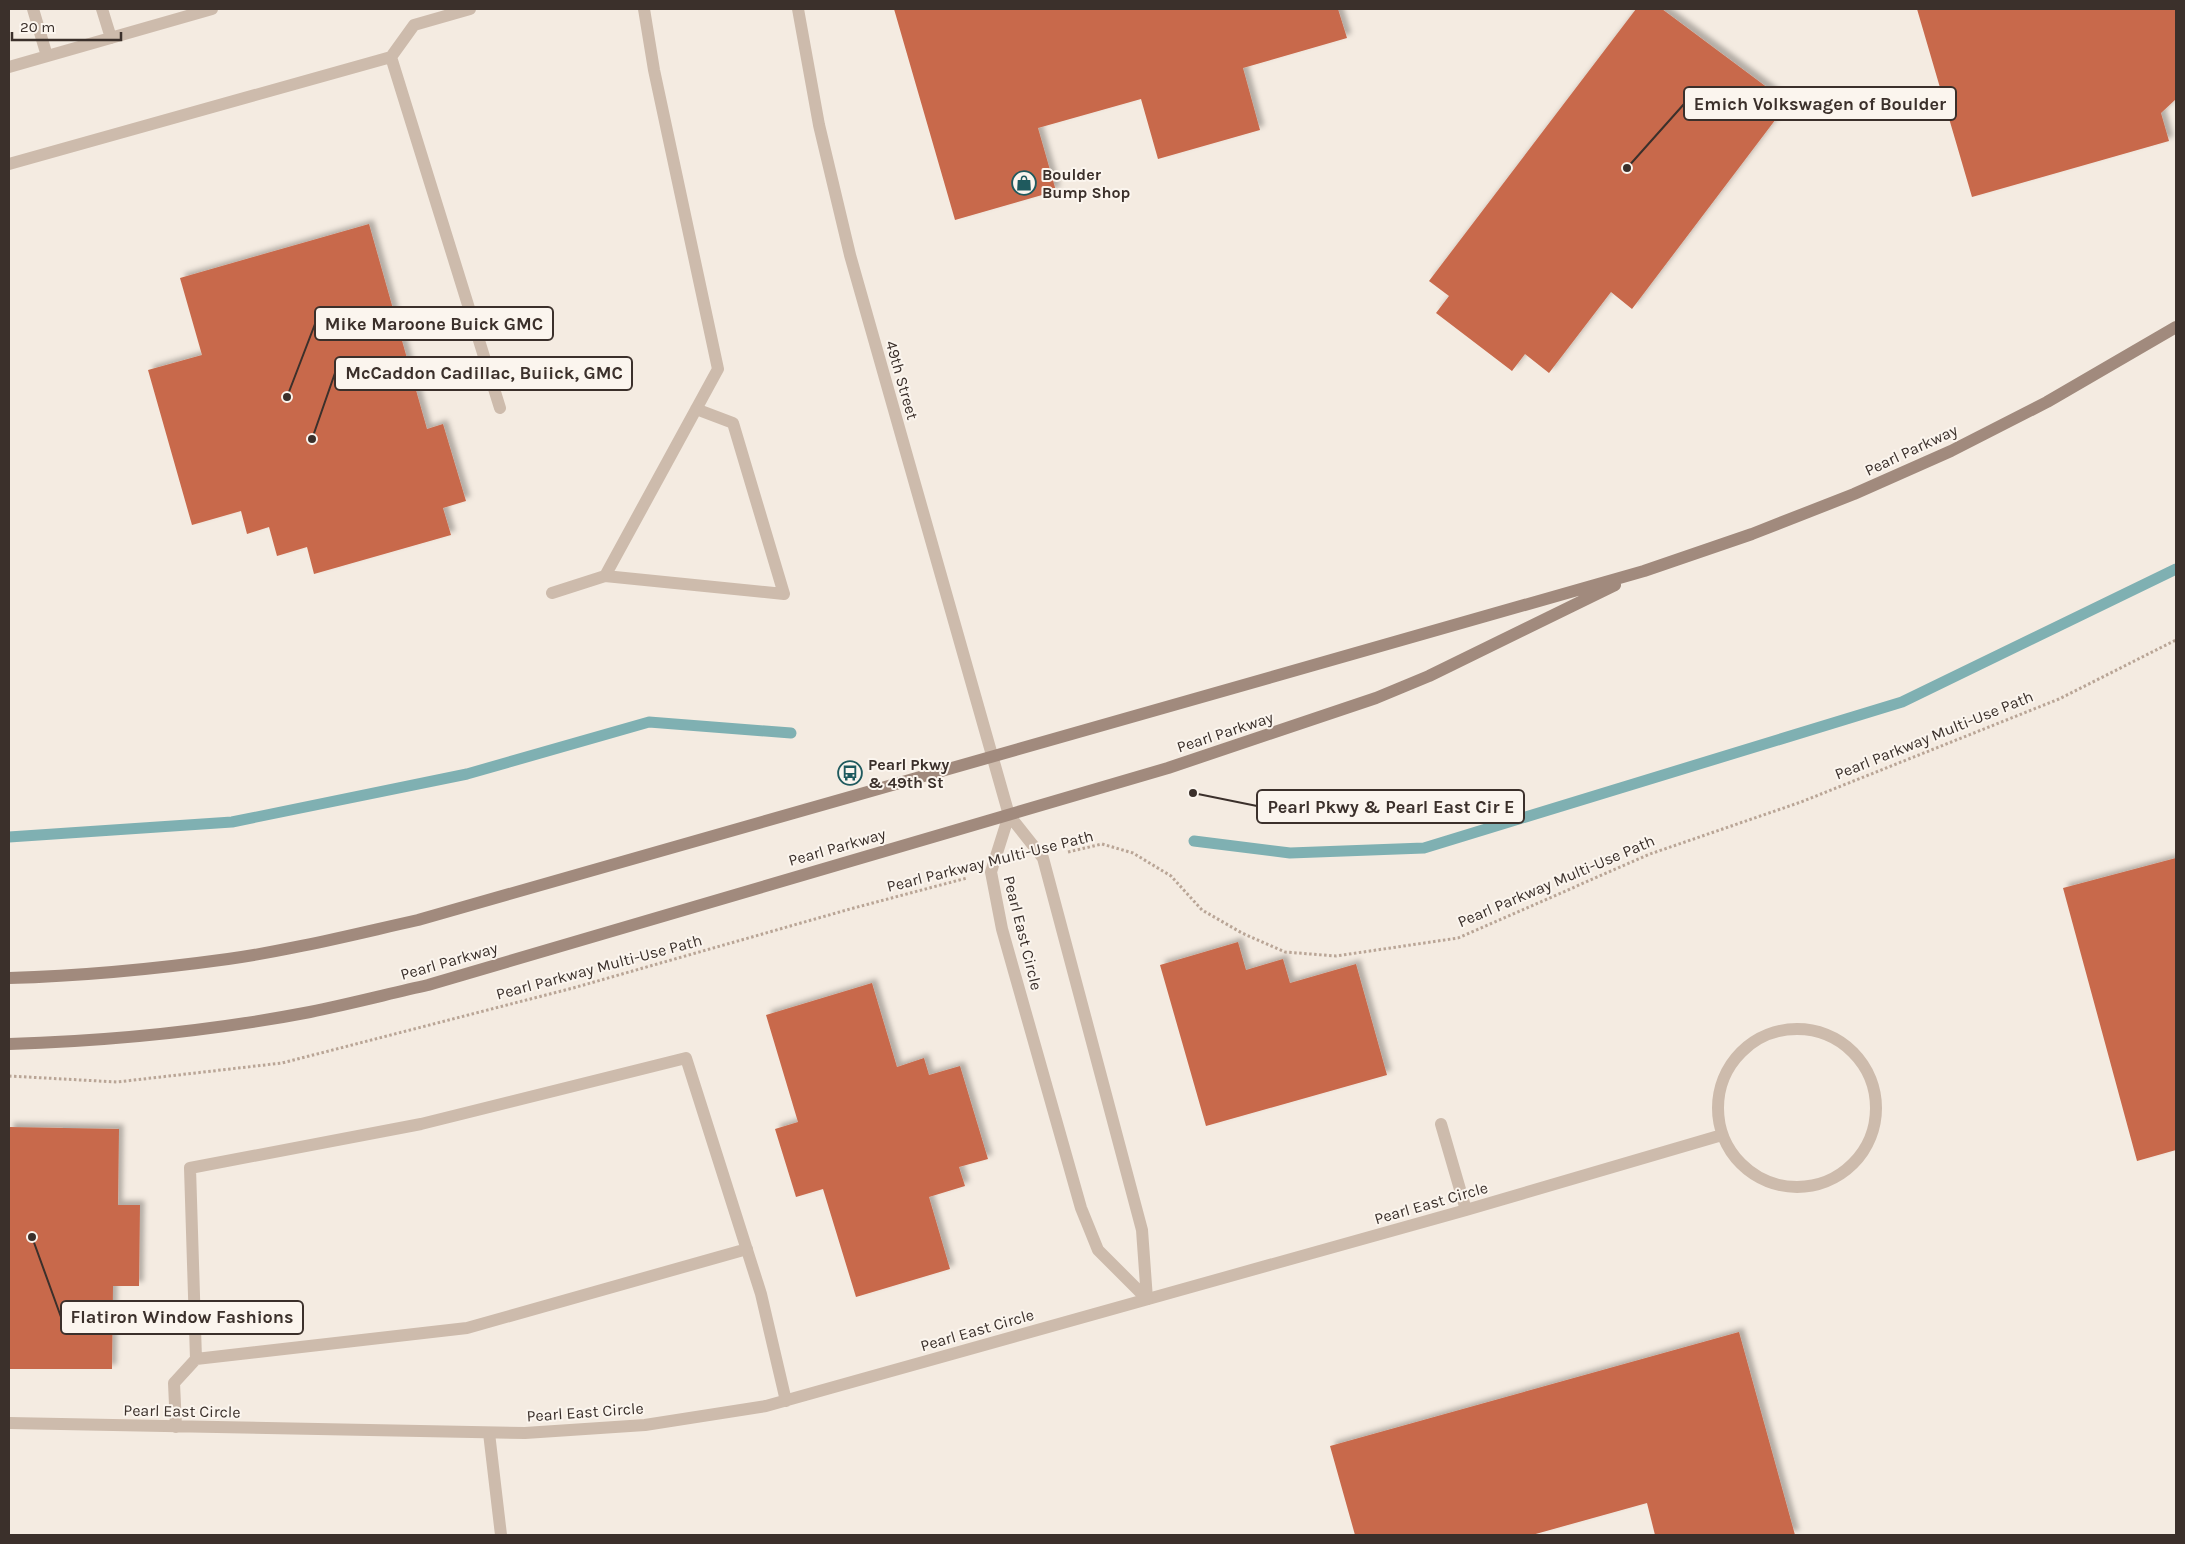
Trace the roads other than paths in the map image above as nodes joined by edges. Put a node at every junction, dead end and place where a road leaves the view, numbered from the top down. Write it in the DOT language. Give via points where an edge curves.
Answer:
graph roads {
  1 [pos="33,9"];
  2 [pos="102,9"];
  3 [pos="212,9"];
  4 [pos="470,9"];
  5 [pos="644,9"];
  6 [pos="798,9"];
  7 [pos="187,12"];
  8 [pos="110,38"];
  9 [pos="47,56"];
  10 [pos="392,57"];
  11 [pos="9,67"];
  12 [pos="9,164"];
  13 [pos="2176,327"];
  14 [pos="500,408"];
  15 [pos="696,409"];
  16 [pos="1644,571"];
  17 [pos="605,576"];
  18 [pos="552,592"];
  19 [pos="994,756"];
  20 [pos="1009,815"];
  21 [pos="9,978"];
  22 [pos="9,1044"];
  23 [pos="1441,1124"];
  24 [pos="1722,1136"];
  25 [pos="1466,1210"];
  26 [pos="747,1249"];
  27 [pos="1147,1299"];
  28 [pos="196,1359"];
  29 [pos="786,1401"];
  30 [pos="9,1422"];
  31 [pos="176,1427"];
  32 [pos="489,1433"];
  33 [pos="501,1535"];
  1 -- 9 [label="street"];
  2 -- 8 [label="street"];
  3 -- 7 [label="street"];
  4 -- 10 [label="street" via="414,25"];
  5 -- 15 [label="street" via="718,369"];
  6 -- 19 [label="street, 49th Street" via="819,125 850,255"];
  7 -- 8 [label="street"];
  8 -- 9 [label="street"];
  9 -- 11 [label="street"];
  10 -- 12 [label="street"];
  10 -- 14 [label="street"];
  13 -- 16 [label="main road, Pearl Parkway" via="2047,402 1951,451 1752,534"];
  15 -- 17 [label="street"];
  15 -- 17 [label="street" via="733,423 784,594"];
  16 -- 19 [label="main road, Pearl Parkway"];
  16 -- 20 [label="main road, Pearl Parkway" via="1429,676 1376,698 1168,768"];
  17 -- 18 [label="street"];
  19 -- 20 [label="street, 49th Street"];
  19 -- 21 [label="main road, Pearl Parkway" via="418,920 229,959 136,970"];
  20 -- 22 [label="main road, Pearl Parkway" via="428,984 309,1012 178,1032"];
  20 -- 27 [label="street" via="1043,858 1142,1230"];
  20 -- 27 [label="street, Pearl East Circle" via="991,872 1002,929 1081,1208 1098,1250"];
  23 -- 25 [label="street"];
  24 -- 24 [label="street" via="1734,1156 1750,1172 1763,1179 1792,1187 1816,1185 1837,1176 1855,1162 1868,1144 1875,1122 1876,1100 1871,1078 1859,1058 1843,1043 1820,1032 1796,1029 1771,1033 1749,1045 1731,1064 1721,1086 1718,1110"];
  24 -- 25 [label="street, Pearl East Circle"];
  25 -- 27 [label="street, Pearl East Circle"];
  26 -- 28 [label="street" via="467,1328"];
  26 -- 28 [label="street" via="686,1058 421,1124 190,1168"];
  26 -- 29 [label="street"];
  27 -- 29 [label="street, Pearl East Circle"];
  28 -- 31 [label="street" via="174,1383"];
  29 -- 32 [label="street, Pearl East Circle" via="644,1425"];
  30 -- 31 [label="street, Pearl East Circle"];
  31 -- 32 [label="street, Pearl East Circle"];
  32 -- 33 [label="street"];
}
